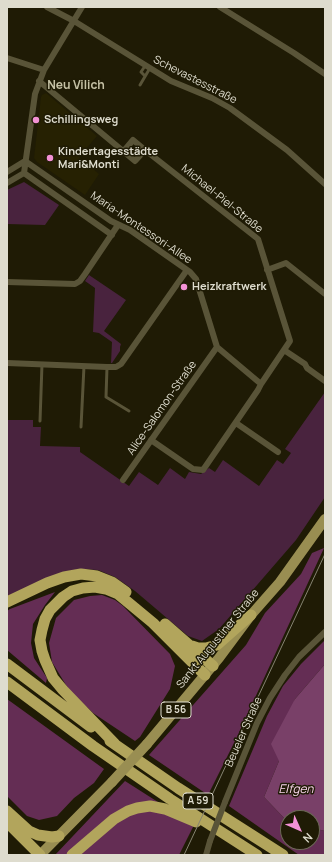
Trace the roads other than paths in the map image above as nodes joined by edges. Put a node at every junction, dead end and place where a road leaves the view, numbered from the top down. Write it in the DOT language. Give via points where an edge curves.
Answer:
graph roads {
  1 [pos="47,7"];
  2 [pos="82,7"];
  3 [pos="220,7"];
  4 [pos="74,21"];
  5 [pos="7,58"];
  6 [pos="148,67"];
  7 [pos="44,70"];
  8 [pos="325,74"];
  9 [pos="39,81"];
  10 [pos="140,85"];
  11 [pos="145,150"];
  12 [pos="123,152"];
  13 [pos="25,161"];
  14 [pos="7,172"];
  15 [pos="24,173"];
  16 [pos="7,183"];
  17 [pos="325,184"];
  18 [pos="118,225"];
  19 [pos="112,235"];
  20 [pos="187,270"];
  21 [pos="267,270"];
  22 [pos="7,282"];
  23 [pos="325,294"];
  24 [pos="217,347"];
  25 [pos="284,350"];
  26 [pos="7,363"];
  27 [pos="42,364"];
  28 [pos="84,366"];
  29 [pos="107,367"];
  30 [pos="325,381"];
  31 [pos="261,384"];
  32 [pos="129,411"];
  33 [pos="40,420"];
  34 [pos="236,423"];
  35 [pos="81,427"];
  36 [pos="151,440"];
  37 [pos="278,452"];
  38 [pos="123,480"];
  39 [pos="325,519"];
  40 [pos="7,602"];
  41 [pos="251,615"];
  42 [pos="325,632"];
  43 [pos="191,646"];
  44 [pos="7,664"];
  45 [pos="213,666"];
  46 [pos="206,675"];
  47 [pos="7,682"];
  48 [pos="7,688"];
  49 [pos="19,691"];
  50 [pos="115,744"];
  51 [pos="7,811"];
  52 [pos="7,822"];
  53 [pos="224,834"];
  54 [pos="59,836"];
  55 [pos="24,839"];
  56 [pos="28,855"];
  57 [pos="40,855"];
  58 [pos="72,855"];
  59 [pos="206,855"];
  60 [pos="257,855"];
  61 [pos="283,855"];
  1 -- 4 [label="street, Schevastesstraße"];
  2 -- 4 [label="street"];
  3 -- 8 [label="street"];
  4 -- 6 [label="street, Schevastesstraße"];
  4 -- 7 [label="street"];
  5 -- 7 [label="street"];
  6 -- 10 [label="lane"];
  6 -- 17 [label="street, Schevastesstraße" via="171,81 230,108 287,150"];
  7 -- 9 [label="street"];
  9 -- 12 [label="street"];
  9 -- 13 [label="street"];
  11 -- 12 [label="street" via="135,162"];
  11 -- 12 [label="street, Michael-Piel-Straße" via="133,140"];
  11 -- 21 [label="street, Michael-Piel-Straße" via="258,239"];
  13 -- 14 [label="street"];
  13 -- 15 [label="street"];
  13 -- 18 [label="street, Maria-Montessori-Allee"];
  15 -- 16 [label="street"];
  15 -- 19 [label="street, Maria-Montessori-Allee"];
  18 -- 19 [label="street"];
  18 -- 20 [label="street, Maria-Montessori-Allee" via="130,230"];
  19 -- 22 [label="street" via="86,274 75,284"];
  20 -- 24 [label="street, Maria-Montessori-Allee" via="196,279"];
  20 -- 29 [label="street" via="125,360 116,367"];
  21 -- 23 [label="street" via="286,263"];
  21 -- 25 [label="street, Michael-Piel-Straße" via="290,341"];
  24 -- 31 [label="street"];
  24 -- 36 [label="street, Alice-Salomon-Straße"];
  25 -- 30 [label="street"];
  25 -- 31 [label="street, Michael-Piel-Straße"];
  26 -- 27 [label="street"];
  27 -- 28 [label="street"];
  27 -- 33 [label="lane"];
  28 -- 29 [label="street"];
  28 -- 35 [label="lane"];
  29 -- 32 [label="lane" via="106,397"];
  31 -- 34 [label="street, Michael-Piel-Straße"];
  34 -- 36 [label="street, Michael-Piel-Straße" via="202,470 193,469"];
  34 -- 37 [label="street"];
  36 -- 38 [label="street, Alice-Salomon-Straße"];
  39 -- 41 [label="main road, Sankt Augustiner Straße / B 56" via="280,582"];
  40 -- 43 [label="highway" via="64,577 81,574 97,576 112,582 130,595"];
  41 -- 43 [label="highway" via="217,645 206,648"];
  41 -- 45 [label="main road, Sankt Augustiner Straße / B 56"];
  42 -- 59 [label="street, Beueler Straße, bridge" via="284,675 270,698 257,723"];
  43 -- 45 [label="highway"];
  44 -- 50 [label="highway, A 59"];
  45 -- 46 [label="main road, Sankt Augustiner Straße / B 56"];
  46 -- 50 [label="highway" via="154,623 118,594 95,587 72,591 63,597 45,619 40,640 44,660 53,678 63,690"];
  46 -- 54 [label="main road, Sankt Augustiner Straße / B 56, bridge" via="147,744"];
  47 -- 49 [label="highway, A 59"];
  48 -- 49 [label="highway"];
  49 -- 53 [label="highway, A 59" via="93,746"];
  50 -- 61 [label="highway, A 59"];
  51 -- 54 [label="highway" via="28,831 38,835"];
  52 -- 55 [label="highway"];
  53 -- 58 [label="highway" via="165,809 144,806 114,819"];
  53 -- 60 [label="highway, A 59"];
  54 -- 57 [label="main road, Sankt Augustiner Straße / B 56"];
  55 -- 56 [label="highway" via="28,846"];
  55 -- 57 [label="highway"];
}
